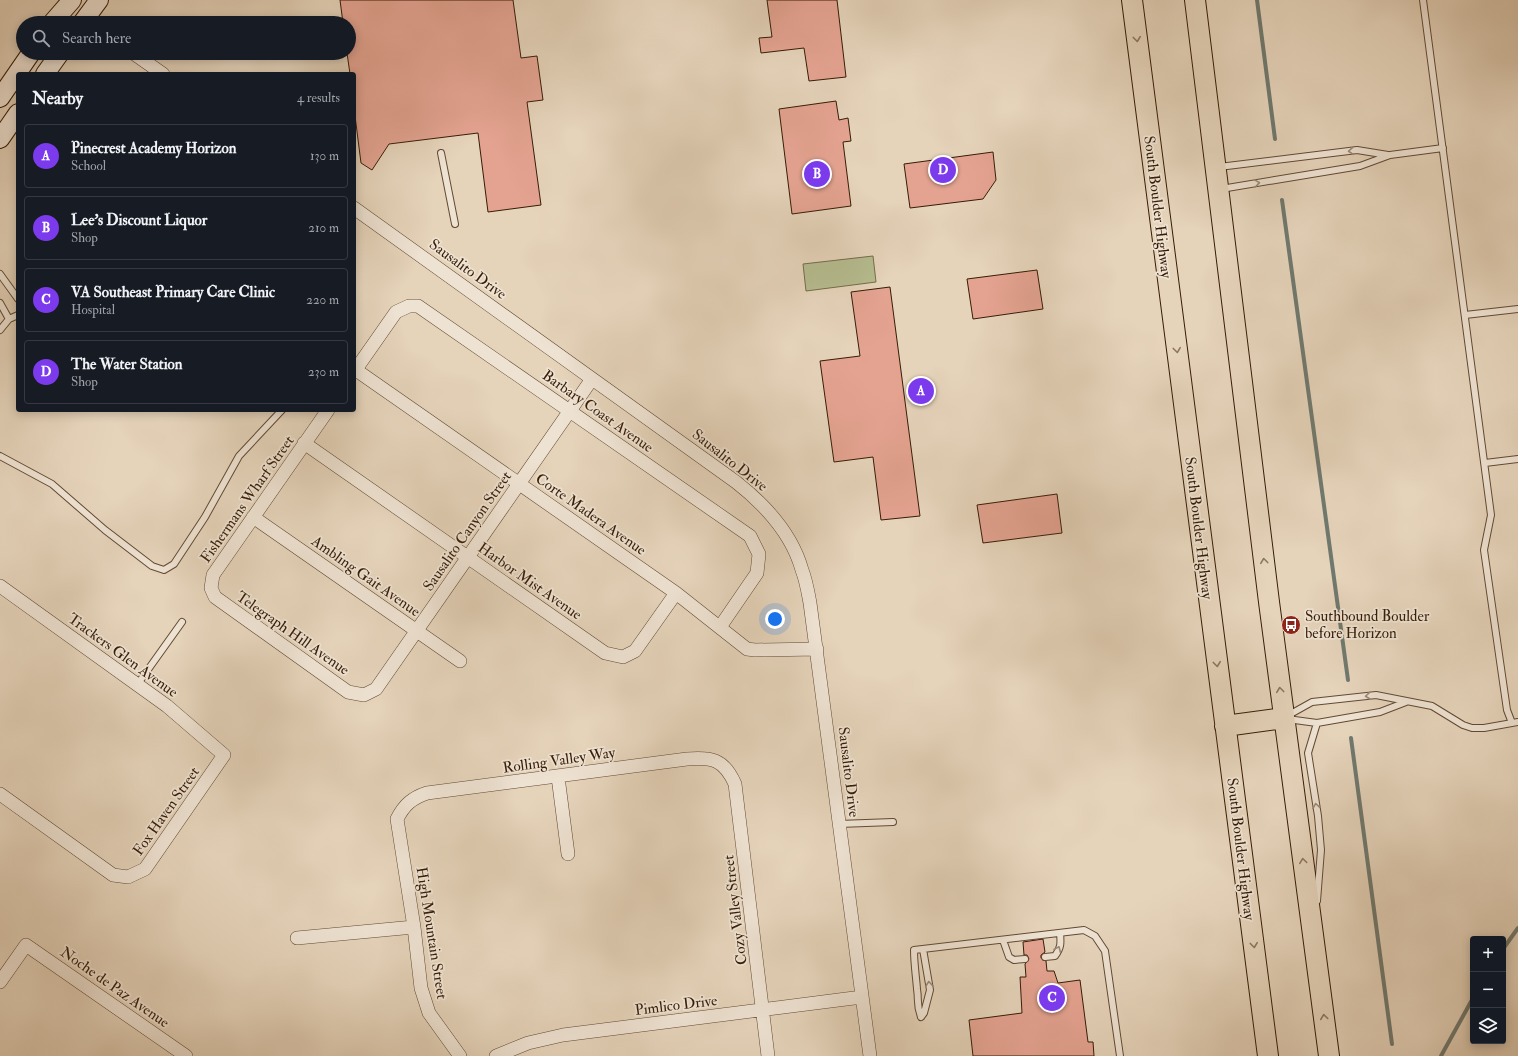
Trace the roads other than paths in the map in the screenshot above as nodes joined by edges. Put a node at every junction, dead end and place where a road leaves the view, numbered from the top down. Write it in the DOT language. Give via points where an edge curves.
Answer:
graph roads {
  1 [pos="100,0"];
  2 [pos="1132,0"];
  3 [pos="1195,0"];
  4 [pos="1423,0"];
  5 [pos="69,3"];
  6 [pos="58,16"];
  7 [pos="81,16"];
  8 [pos="90,16"];
  9 [pos="26,60"];
  10 [pos="55,60"];
  11 [pos="144,60"];
  12 [pos="18,72"];
  13 [pos="47,72"];
  14 [pos="160,72"];
  15 [pos="16,75"];
  16 [pos="0,98"];
  17 [pos="16,116"];
  18 [pos="0,139"];
  19 [pos="1443,148"];
  20 [pos="441,153"];
  21 [pos="1390,155"];
  22 [pos="1216,167"];
  23 [pos="1219,190"];
  24 [pos="356,209"];
  25 [pos="455,224"];
  26 [pos="0,274"];
  27 [pos="16,296"];
  28 [pos="0,303"];
  29 [pos="1518,308"];
  30 [pos="1465,315"];
  31 [pos="16,316"];
  32 [pos="9,319"];
  33 [pos="0,330"];
  34 [pos="356,370"];
  35 [pos="356,372"];
  36 [pos="592,379"];
  37 [pos="570,410"];
  38 [pos="280,412"];
  39 [pos="327,412"];
  40 [pos="304,443"];
  41 [pos="0,456"];
  42 [pos="1518,458"];
  43 [pos="1485,463"];
  44 [pos="519,484"];
  45 [pos="253,517"];
  46 [pos="468,557"];
  47 [pos="0,586"];
  48 [pos="212,588"];
  49 [pos="676,593"];
  50 [pos="182,622"];
  51 [pos="720,627"];
  52 [pos="417,631"];
  53 [pos="817,649"];
  54 [pos="460,661"];
  55 [pos="137,685"];
  56 [pos="364,695"];
  57 [pos="1406,702"];
  58 [pos="1284,718"];
  59 [pos="1317,723"];
  60 [pos="1515,723"];
  61 [pos="1225,726"];
  62 [pos="224,756"];
  63 [pos="722,764"];
  64 [pos="558,777"];
  65 [pos="0,794"];
  66 [pos="403,807"];
  67 [pos="893,822"];
  68 [pos="839,824"];
  69 [pos="568,854"];
  70 [pos="414,927"];
  71 [pos="1060,933"];
  72 [pos="297,938"];
  73 [pos="1003,940"];
  74 [pos="1314,943"];
  75 [pos="924,949"];
  76 [pos="1045,957"];
  77 [pos="1024,959"];
  78 [pos="0,982"];
  79 [pos="862,997"];
  80 [pos="763,1010"];
  81 [pos="186,1056"];
  82 [pos="460,1056"];
  83 [pos="496,1056"];
  84 [pos="768,1056"];
  85 [pos="870,1056"];
  86 [pos="1120,1056"];
  87 [pos="1268,1056"];
  88 [pos="1329,1056"];
  1 -- 8 [label="main road"];
  2 -- 61 [label="main road, South Boulder Highway, one-way"];
  3 -- 22 [label="main road"];
  4 -- 19 [label="lane"];
  5 -- 6 [label="main road"];
  5 -- 7 [label="street"];
  9 -- 12 [label="main road"];
  10 -- 13 [label="main road"];
  11 -- 14 [label="street"];
  15 -- 16 [label="main road"];
  17 -- 18 [label="main road"];
  19 -- 21 [label="lane"];
  19 -- 30 [label="lane"];
  20 -- 25 [label="lane"];
  21 -- 22 [label="lane, one-way" via="1357,150"];
  23 -- 21 [label="lane, one-way" via="1360,166"];
  22 -- 23 [label="main road"];
  58 -- 23 [label="main road, one-way"];
  24 -- 36 [label="street, Sausalito Drive"];
  26 -- 27 [label="lane"];
  28 -- 32 [label="lane"];
  29 -- 30 [label="lane"];
  30 -- 43 [label="lane"];
  31 -- 32 [label="lane"];
  32 -- 33 [label="lane"];
  34 -- 37 [label="street, Barbary Coast Avenue" via="396,312 409,306 418,306"];
  35 -- 44 [label="street, Corte Madera Avenue"];
  36 -- 37 [label="street, Sausalito Canyon Street"];
  36 -- 53 [label="street, Sausalito Drive" via="736,482 754,496 772,517 789,541 802,568"];
  37 -- 44 [label="street, Sausalito Canyon Street"];
  37 -- 51 [label="street, Barbary Coast Avenue" via="750,536 759,554 757,572"];
  38 -- 41 [label="lane" via="239,456 205,517 174,564 164,570 152,566 105,530 52,484"];
  39 -- 40 [label="street, Fishermans Wharf Street"];
  40 -- 45 [label="street, Fishermans Wharf Street"];
  40 -- 46 [label="street, Harbor Mist Avenue"];
  42 -- 43 [label="lane"];
  43 -- 60 [label="lane" via="1492,515 1484,550 1507,710"];
  44 -- 46 [label="street, Sausalito Canyon Street"];
  44 -- 49 [label="street, Corte Madera Avenue"];
  45 -- 48 [label="street, Fishermans Wharf Street" via="213,575"];
  45 -- 52 [label="street, Ambling Gait Avenue"];
  46 -- 49 [label="street, Harbor Mist Avenue" via="606,653 623,657 635,651"];
  46 -- 52 [label="street, Sausalito Canyon Street"];
  47 -- 55 [label="street, Trackers Glen Avenue"];
  48 -- 56 [label="street, Telegraph Hill Avenue" via="215,597 348,692"];
  49 -- 51 [label="street, Corte Madera Avenue"];
  50 -- 55 [label="lane"];
  51 -- 53 [label="street, Corte Madera Avenue" via="747,649"];
  52 -- 54 [label="street, Ambling Gait Avenue"];
  52 -- 56 [label="street, Sausalito Canyon Street" via="376,689"];
  53 -- 68 [label="street, Sausalito Drive"];
  55 -- 62 [label="street, Trackers Glen Avenue" via="167,706"];
  57 -- 58 [label="lane, one-way" via="1376,695 1312,702"];
  57 -- 59 [label="lane" via="1380,712"];
  57 -- 60 [label="lane" via="1432,706 1472,728"];
  58 -- 59 [label="lane"];
  58 -- 61 [label="main road"];
  74 -- 58 [label="main road, one-way"];
  74 -- 59 [label="lane, one-way" via="1321,850 1308,753"];
  61 -- 87 [label="main road, South Boulder Highway, one-way"];
  62 -- 65 [label="street, Fox Haven Street" via="145,869 128,877 114,874"];
  63 -- 64 [label="street, Rolling Valley Way" via="707,758 687,759"];
  63 -- 80 [label="street, Cozy Valley Street" via="735,784"];
  64 -- 66 [label="street, Rolling Valley Way" via="427,793 414,798"];
  64 -- 69 [label="street"];
  66 -- 70 [label="street, High Mountain Street" via="397,819"];
  67 -- 68 [label="lane"];
  68 -- 79 [label="street, Sausalito Drive"];
  70 -- 72 [label="street"];
  70 -- 82 [label="street, High Mountain Street" via="421,988 429,1012"];
  71 -- 73 [label="lane"];
  76 -- 71 [label="lane, one-way" via="1055,956 1058,952 1061,946"];
  71 -- 86 [label="lane" via="1084,930 1095,936 1106,951"];
  73 -- 75 [label="lane"];
  73 -- 77 [label="lane" via="1009,957 1014,960"];
  88 -- 74 [label="main road, one-way"];
  75 -- 75 [label="lane, one-way" via="914,950 920,1017 924,1013 930,990"];
  78 -- 81 [label="street, Noche de Paz Avenue" via="26,945"];
  79 -- 80 [label="street, Pimlico Drive"];
  79 -- 85 [label="street, Sausalito Drive"];
  80 -- 83 [label="street, Pimlico Drive" via="563,1035 528,1043"];
  80 -- 84 [label="street, Cozy Valley Street"];
}
